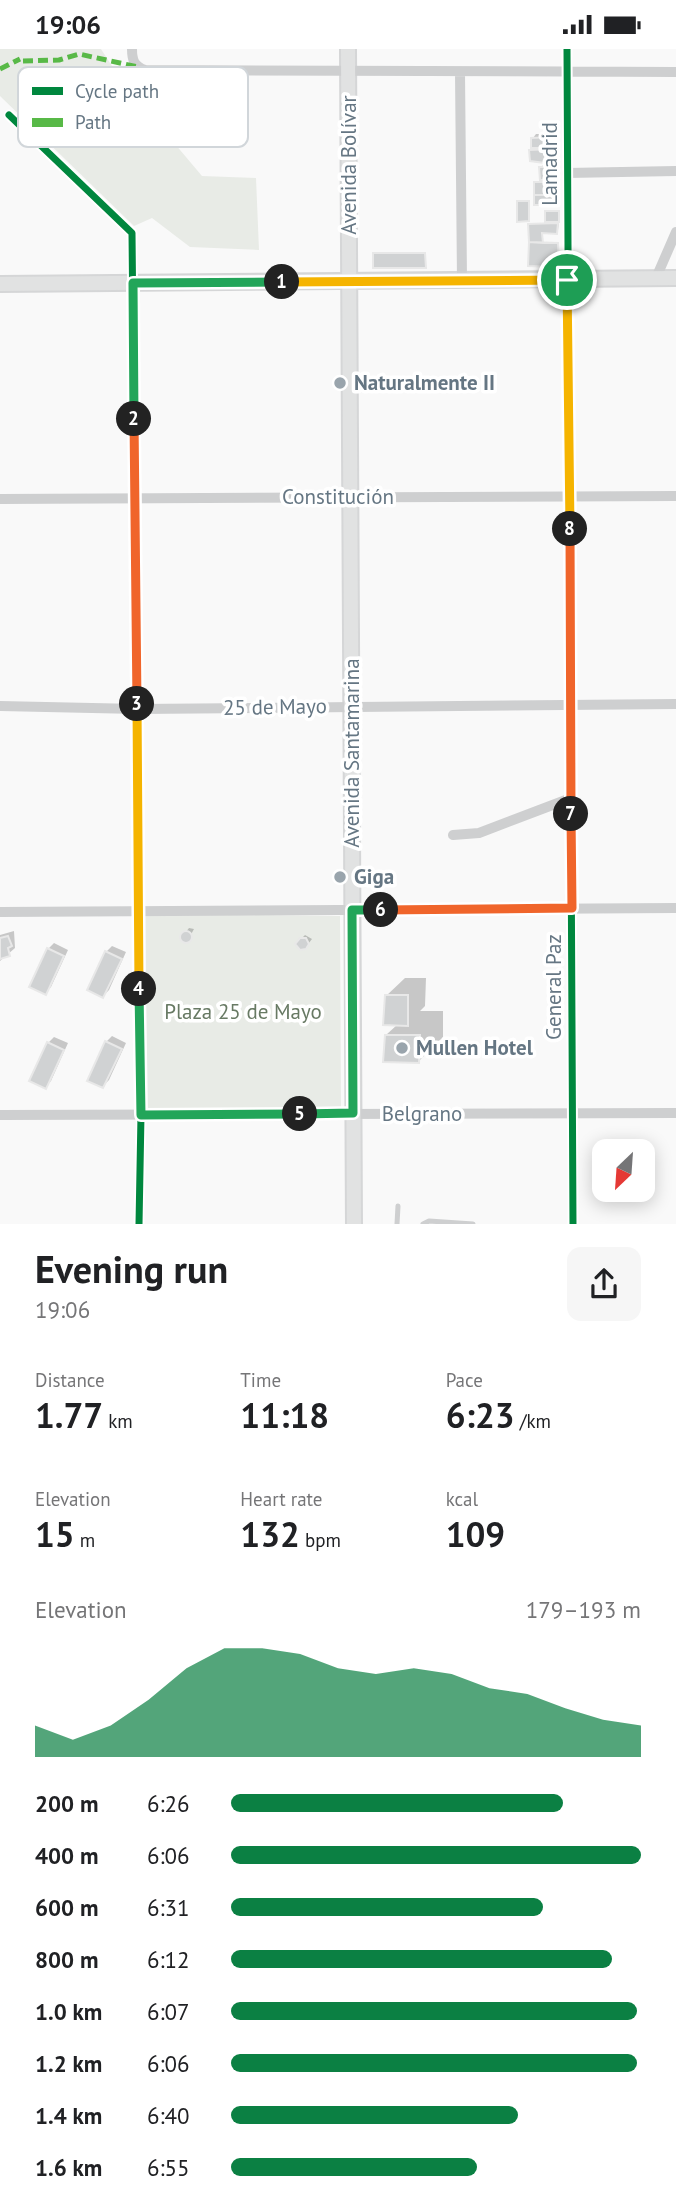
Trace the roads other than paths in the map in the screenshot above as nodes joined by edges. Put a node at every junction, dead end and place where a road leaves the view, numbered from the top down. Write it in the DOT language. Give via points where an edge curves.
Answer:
graph roads {
  1 [pos="132,49"];
  2 [pos="348,49"];
  3 [pos="567,49"];
  4 [pos="138,67"];
  5 [pos="248,69"];
  6 [pos="348,71"];
  7 [pos="676,72"];
  8 [pos="460,73"];
  9 [pos="567,73"];
  10 [pos="9,115"];
  11 [pos="18,124"];
  12 [pos="42,147"];
  13 [pos="676,171"];
  14 [pos="567,173"];
  15 [pos="676,232"];
  16 [pos="656,278"];
  17 [pos="676,278"];
  18 [pos="462,280"];
  19 [pos="0,284"];
  20 [pos="567,284"];
  21 [pos="350,286"];
  22 [pos="133,287"];
  23 [pos="676,288"];
  24 [pos="0,293"];
  25 [pos="351,496"];
  26 [pos="676,496"];
  27 [pos="569,497"];
  28 [pos="134,498"];
  29 [pos="0,499"];
  30 [pos="570,704"];
  31 [pos="676,704"];
  32 [pos="0,706"];
  33 [pos="351,706"];
  34 [pos="138,709"];
  35 [pos="571,798"];
  36 [pos="453,835"];
  37 [pos="572,908"];
  38 [pos="676,908"];
  39 [pos="137,910"];
  40 [pos="352,910"];
  41 [pos="0,912"];
  42 [pos="353,1113"];
  43 [pos="676,1113"];
  44 [pos="0,1115"];
  45 [pos="141,1115"];
  46 [pos="572,1115"];
  47 [pos="398,1206"];
  48 [pos="139,1224"];
  49 [pos="354,1224"];
  50 [pos="397,1224"];
  51 [pos="423,1224"];
  52 [pos="473,1224"];
  53 [pos="573,1224"];
  1 -- 4 [label="street"];
  2 -- 6 [label="main road, Avenida Bolívar"];
  3 -- 9 [label="street, Lamadrid"];
  5 -- 6 [label="street"];
  6 -- 8 [label="street"];
  6 -- 21 [label="main road, Avenida Bolívar"];
  7 -- 9 [label="street"];
  8 -- 9 [label="street"];
  8 -- 18 [label="street"];
  9 -- 14 [label="street, Lamadrid"];
  10 -- 11 [label="street"];
  12 -- 22 [label="street" via="132,233"];
  13 -- 14 [label="street"];
  14 -- 20 [label="street, Lamadrid"];
  15 -- 16 [label="street"];
  16 -- 17 [label="main road"];
  16 -- 20 [label="main road"];
  18 -- 20 [label="main road"];
  18 -- 21 [label="main road"];
  19 -- 22 [label="main road"];
  20 -- 21 [label="main road"];
  20 -- 23 [label="main road"];
  20 -- 27 [label="street, General Paz"];
  21 -- 22 [label="main road"];
  21 -- 25 [label="main road, Avenida Santamarina"];
  22 -- 24 [label="main road"];
  22 -- 28 [label="street"];
  25 -- 27 [label="street, Constitución"];
  25 -- 28 [label="street, Constitución"];
  25 -- 33 [label="main road, Avenida Santamarina"];
  26 -- 27 [label="street, Constitución"];
  27 -- 30 [label="street, General Paz"];
  28 -- 29 [label="street, Constitución"];
  28 -- 34 [label="street"];
  30 -- 31 [label="street, 25 de Mayo"];
  30 -- 33 [label="street, 25 de Mayo"];
  30 -- 35 [label="street, General Paz"];
  32 -- 34 [label="street, 25 de Mayo"];
  33 -- 34 [label="street, 25 de Mayo"];
  33 -- 40 [label="main road, Avenida Santamarina"];
  34 -- 39 [label="street"];
  35 -- 36 [label="street" via="519,821"];
  35 -- 37 [label="street, General Paz"];
  37 -- 38 [label="street"];
  37 -- 40 [label="street"];
  37 -- 46 [label="street, General Paz"];
  39 -- 40 [label="street"];
  39 -- 41 [label="street"];
  39 -- 45 [label="street"];
  40 -- 42 [label="main road, Avenida Santamarina"];
  42 -- 45 [label="street, Belgrano"];
  42 -- 46 [label="street, Belgrano"];
  42 -- 49 [label="main road, Avenida Santamarina"];
  43 -- 46 [label="street, Belgrano"];
  44 -- 45 [label="street, Belgrano"];
  45 -- 48 [label="street"];
  46 -- 53 [label="street, General Paz"];
  47 -- 50 [label="lane"];
  51 -- 52 [label="lane"];
}
